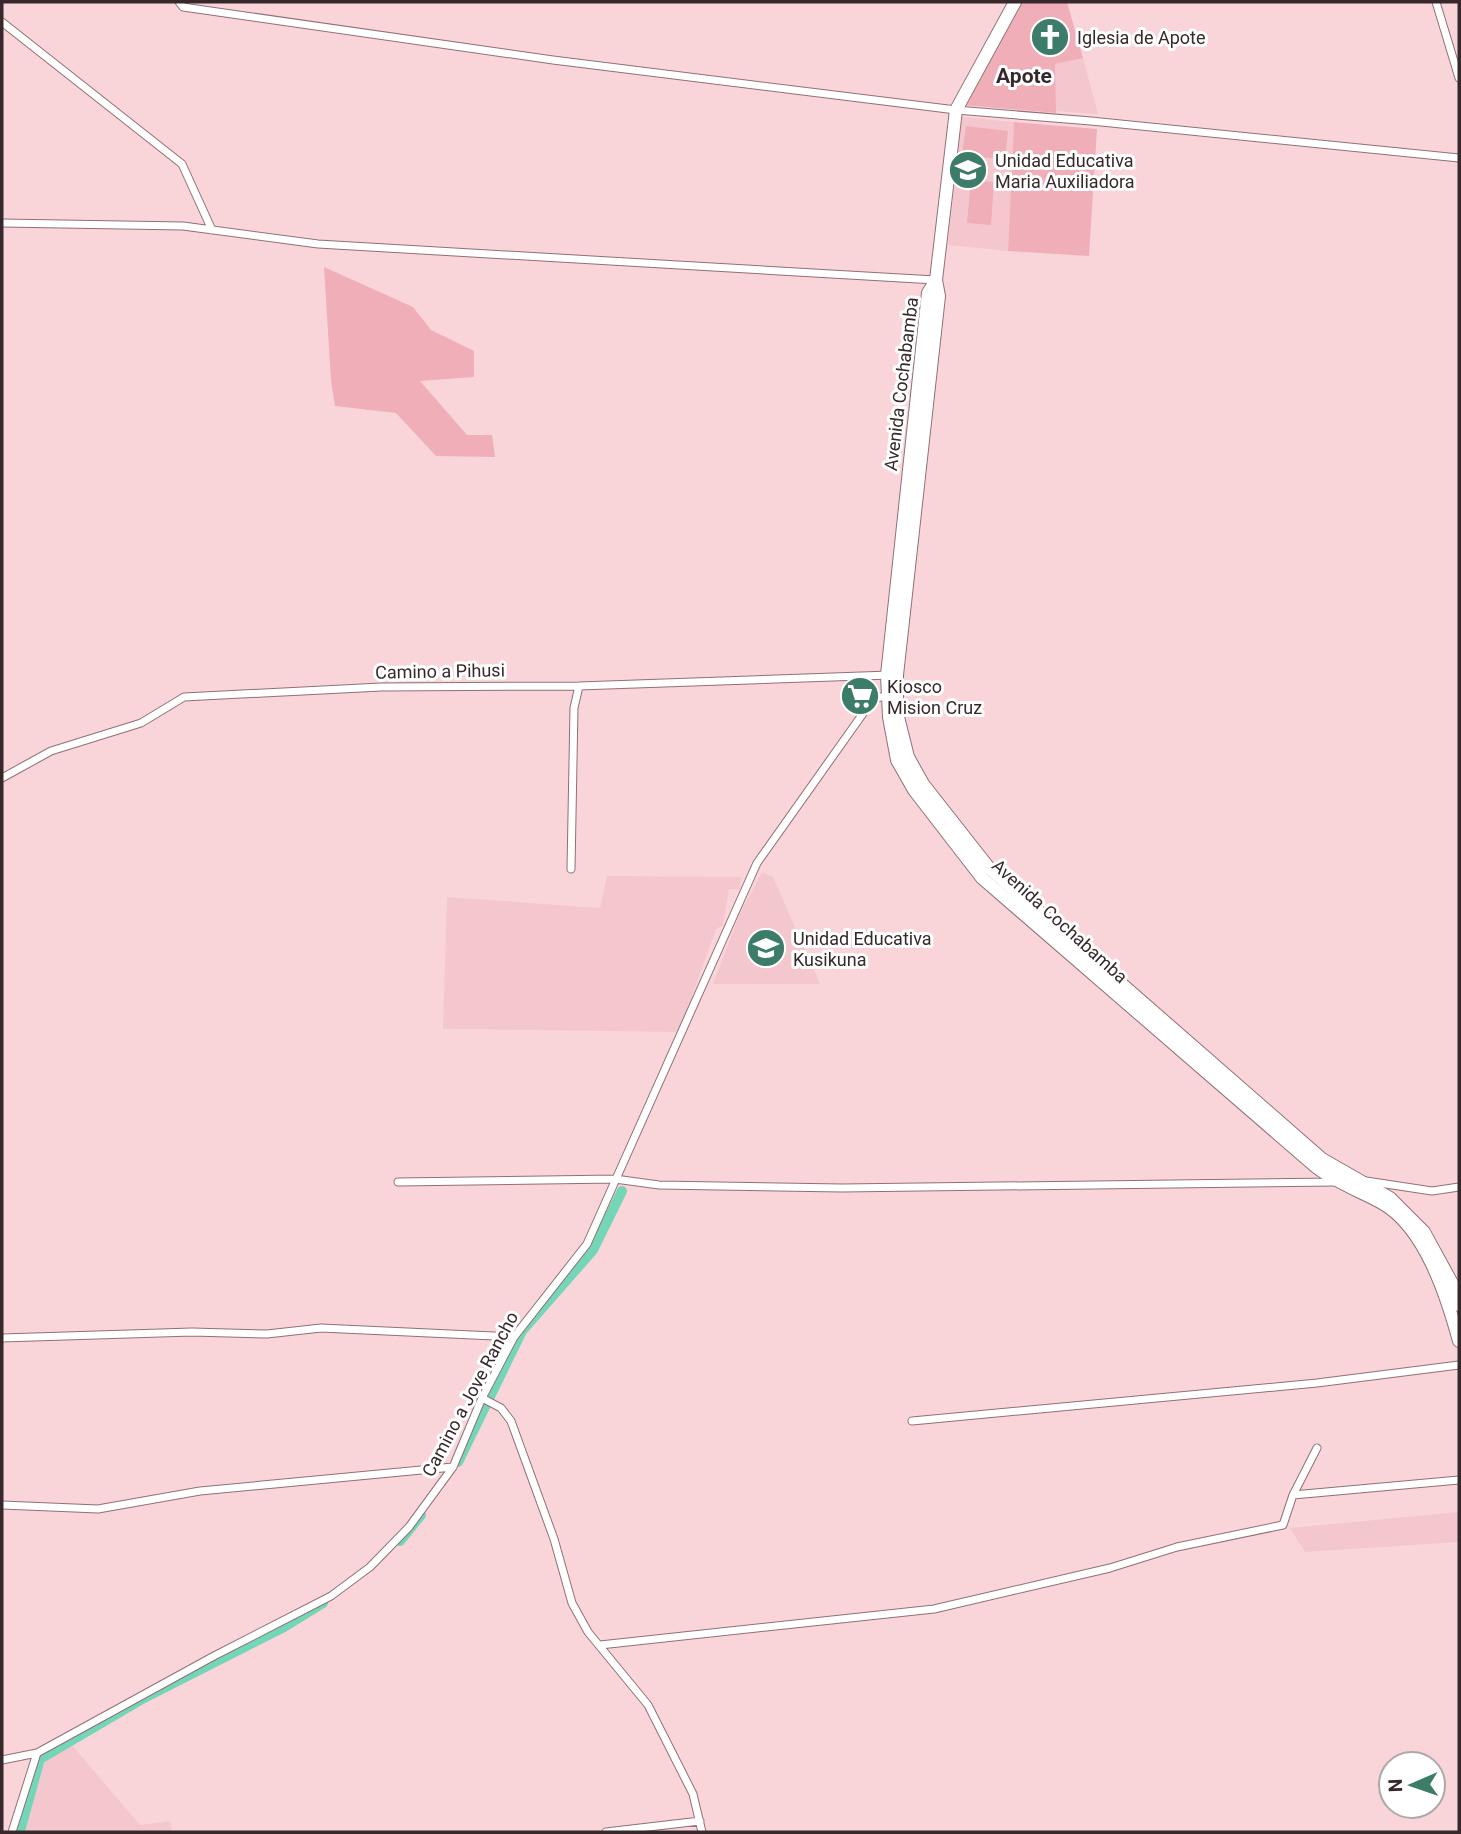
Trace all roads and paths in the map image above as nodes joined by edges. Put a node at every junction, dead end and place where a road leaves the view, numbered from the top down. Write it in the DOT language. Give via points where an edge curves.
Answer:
graph roads {
  1 [pos="179,2"];
  2 [pos="1015,2"];
  3 [pos="1436,2"];
  4 [pos="2,22"];
  5 [pos="1459,78"];
  6 [pos="956,110"];
  7 [pos="1459,158"];
  8 [pos="2,223"];
  9 [pos="212,230"];
  10 [pos="936,280"];
  11 [pos="892,675"];
  12 [pos="579,686"];
  13 [pos="891,696"];
  14 [pos="2,778"];
  15 [pos="571,869"];
  16 [pos="615,1179"];
  17 [pos="1354,1180"];
  18 [pos="398,1182"];
  19 [pos="1336,1182"];
  20 [pos="1459,1187"];
  21 [pos="1459,1305"];
  22 [pos="513,1337"];
  23 [pos="2,1338"];
  24 [pos="1459,1341"];
  25 [pos="1459,1365"];
  26 [pos="482,1398"];
  27 [pos="912,1421"];
  28 [pos="1317,1448"];
  29 [pos="453,1466"];
  30 [pos="1459,1480"];
  31 [pos="1293,1495"];
  32 [pos="2,1505"];
  33 [pos="600,1645"];
  34 [pos="37,1753"];
  35 [pos="2,1760"];
  36 [pos="699,1822"];
  37 [pos="12,1832"];
  38 [pos="606,1832"];
  39 [pos="702,1832"];
  1 -- 6 [label="street" via="183,7 276,22"];
  2 -- 6 [label="main road, Avenida Cochabamba"];
  3 -- 5 [label="street"];
  4 -- 9 [label="street" via="182,164"];
  6 -- 7 [label="street"];
  6 -- 10 [label="main road, Avenida Cochabamba"];
  8 -- 9 [label="street"];
  9 -- 10 [label="street" via="318,244"];
  10 -- 11 [label="main road, Avenida Cochabamba" via="928,293 924,378"];
  11 -- 12 [label="street, Camino a Pihusi"];
  11 -- 13 [label="main road, Avenida Cochabamba"];
  12 -- 14 [label="street, Camino a Pihusi" via="381,687 184,697 141,723 51,751"];
  12 -- 15 [label="street" via="574,708"];
  13 -- 16 [label="street, Camino a Jove Rancho" via="874,698 757,863"];
  13 -- 17 [label="main road, Avenida Cochabamba" via="923,784 1001,882 1322,1159"];
  13 -- 19 [label="main road, Avenida Cochabamba" via="892,743 905,775 982,878"];
  16 -- 18 [label="street"];
  16 -- 19 [label="street" via="659,1185 842,1188"];
  16 -- 22 [label="street, Camino a Jove Rancho" via="587,1244"];
  17 -- 19 [label="street"];
  17 -- 20 [label="street" via="1432,1191"];
  17 -- 21 [label="main road, Avenida Cochabamba" via="1390,1198 1424,1232"];
  19 -- 24 [label="main road, Avenida Cochabamba" via="1385,1204 1417,1237 1445,1290"];
  22 -- 23 [label="street" via="321,1328 267,1334"];
  22 -- 26 [label="street, Camino a Jove Rancho"];
  25 -- 27 [label="street"];
  26 -- 29 [label="street, Camino a Jove Rancho"];
  26 -- 33 [label="street" via="501,1408 511,1421 555,1539 572,1603"];
  28 -- 31 [label="street"];
  29 -- 32 [label="street" via="200,1491 98,1509"];
  29 -- 34 [label="street, Camino a Jove Rancho" via="410,1527 370,1567 331,1596"];
  30 -- 31 [label="street"];
  31 -- 33 [label="street" via="1283,1525 934,1609"];
  33 -- 36 [label="street" via="648,1705 693,1794"];
  34 -- 35 [label="street, Camino a Jove Rancho"];
  34 -- 37 [label="street"];
  36 -- 38 [label="street"];
  36 -- 39 [label="street"];
}
